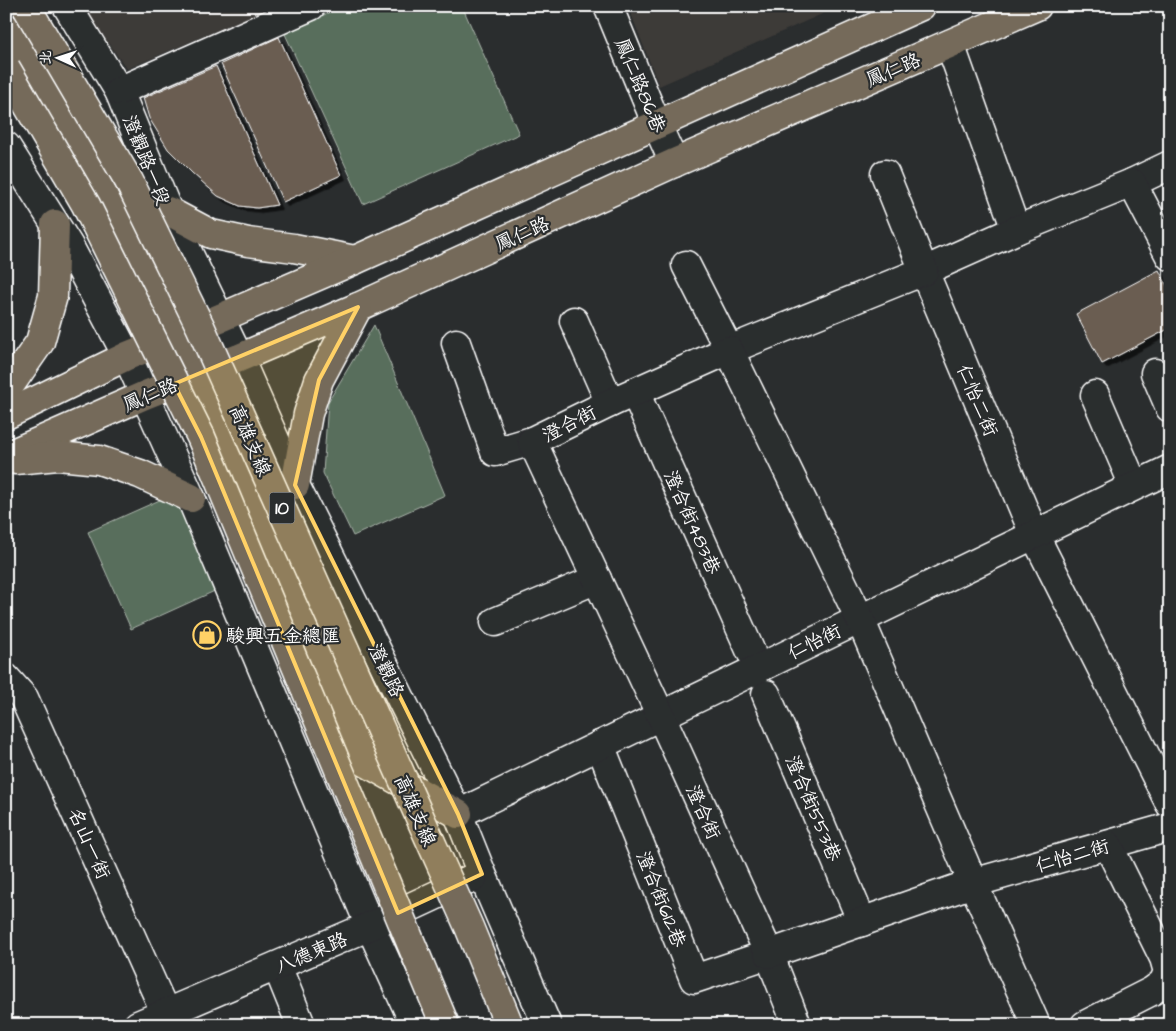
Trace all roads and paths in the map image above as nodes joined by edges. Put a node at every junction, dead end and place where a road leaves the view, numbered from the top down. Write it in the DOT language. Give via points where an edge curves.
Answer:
graph roads {
  1 [pos="26,6"];
  2 [pos="66,6"];
  3 [pos="311,6"];
  4 [pos="608,6"];
  5 [pos="921,6"];
  6 [pos="1036,6"];
  7 [pos="6,28"];
  8 [pos="950,44"];
  9 [pos="6,68"];
  10 [pos="119,92"];
  11 [pos="657,125"];
  12 [pos="6,146"];
  13 [pos="674,163"];
  14 [pos="1170,165"];
  15 [pos="885,174"];
  16 [pos="1132,183"];
  17 [pos="168,211"];
  18 [pos="55,224"];
  19 [pos="1016,230"];
  20 [pos="1170,256"];
  21 [pos="355,260"];
  22 [pos="686,265"];
  23 [pos="924,271"];
  24 [pos="358,307"];
  25 [pos="220,318"];
  26 [pos="574,321"];
  27 [pos="170,339"];
  28 [pos="456,343"];
  29 [pos="729,350"];
  30 [pos="127,356"];
  31 [pos="239,358"];
  32 [pos="204,372"];
  33 [pos="1155,373"];
  34 [pos="6,391"];
  35 [pos="635,392"];
  36 [pos="145,395"];
  37 [pos="1096,395"];
  38 [pos="610,403"];
  39 [pos="1170,408"];
  40 [pos="6,415"];
  41 [pos="532,441"];
  42 [pos="6,456"];
  43 [pos="6,460"];
  44 [pos="1170,468"];
  45 [pos="295,485"];
  46 [pos="1134,486"];
  47 [pos="191,498"];
  48 [pos="1034,534"];
  49 [pos="597,579"];
  50 [pos="860,619"];
  51 [pos="495,622"];
  52 [pos="751,652"];
  53 [pos="6,678"];
  54 [pos="766,694"];
  55 [pos="661,716"];
  56 [pos="600,745"];
  57 [pos="1170,804"];
  58 [pos="458,814"];
  59 [pos="1170,827"];
  60 [pos="1108,845"];
  61 [pos="482,874"];
  62 [pos="973,883"];
  63 [pos="862,922"];
  64 [pos="370,926"];
  65 [pos="768,954"];
  66 [pos="277,966"];
  67 [pos="169,1019"];
  68 [pos="138,1025"];
  69 [pos="301,1025"];
  70 [pos="415,1025"];
  71 [pos="445,1025"];
  72 [pos="509,1025"];
  73 [pos="547,1025"];
  74 [pos="797,1025"];
  75 [pos="1036,1025"];
  76 [pos="1085,1025"];
  1 -- 72 [label="main road, 高雄支線 / 10, bridge" via="129,181 200,326 469,927"];
  2 -- 10 [label="street, 澄觀路一段"];
  3 -- 10 [label="street"];
  4 -- 11 [label="street, 鳳仁路86巷"];
  5 -- 11 [label="main road"];
  6 -- 8 [label="main road, 鳳仁路"];
  7 -- 27 [label="main road" via="56,108"];
  8 -- 13 [label="main road, 鳳仁路"];
  8 -- 19 [label="street"];
  9 -- 71 [label="main road, bridge" via="86,205 201,437"];
  10 -- 17 [label="street, 澄觀路一段"];
  11 -- 13 [label="street, 鳳仁路86巷"];
  11 -- 21 [label="main road"];
  12 -- 18 [label="street"];
  13 -- 24 [label="main road, 鳳仁路"];
  14 -- 16 [label="street"];
  15 -- 23 [label="street, 仁怡二街"];
  16 -- 19 [label="street"];
  16 -- 20 [label="street"];
  17 -- 21 [label="main road" via="210,234"];
  17 -- 25 [label="street, 澄觀路一段"];
  18 -- 30 [label="street"];
  18 -- 34 [label="main road" via="53,296 40,342"];
  19 -- 23 [label="street"];
  21 -- 25 [label="main road"];
  22 -- 29 [label="street"];
  23 -- 29 [label="street, 澄合街"];
  23 -- 48 [label="street, 仁怡二街"];
  24 -- 31 [label="main road, 鳳仁路"];
  24 -- 45 [label="main road" via="319,380 308,414"];
  25 -- 27 [label="main road"];
  25 -- 31 [label="street, 澄觀路"];
  26 -- 38 [label="street"];
  27 -- 30 [label="main road"];
  27 -- 32 [label="main road"];
  28 -- 41 [label="street" via="495,452"];
  29 -- 35 [label="street, 澄合街"];
  29 -- 50 [label="street"];
  30 -- 36 [label="street"];
  30 -- 40 [label="main road"];
  31 -- 32 [label="main road, 鳳仁路"];
  31 -- 45 [label="street, 澄觀路"];
  32 -- 36 [label="main road, 鳳仁路"];
  32 -- 58 [label="main road" via="362,760"];
  33 -- 39 [label="street"];
  35 -- 38 [label="street, 澄合街"];
  35 -- 52 [label="street, 澄合街483巷"];
  36 -- 42 [label="main road, 鳳仁路"];
  36 -- 47 [label="street"];
  37 -- 46 [label="street"];
  38 -- 41 [label="street, 澄合街"];
  41 -- 49 [label="street, 澄合街"];
  43 -- 47 [label="main road" via="58,456 99,460 140,474"];
  44 -- 46 [label="street, 仁怡街"];
  45 -- 58 [label="street, 澄觀路"];
  46 -- 48 [label="street, 仁怡街"];
  47 -- 64 [label="street"];
  48 -- 50 [label="street, 仁怡街"];
  48 -- 57 [label="street, 仁怡二街"];
  49 -- 51 [label="street"];
  49 -- 55 [label="street, 澄合街"];
  50 -- 55 [label="street, 仁怡街"];
  50 -- 62 [label="street"];
  53 -- 67 [label="street, 名山一街" via="24,698"];
  54 -- 63 [label="street, 澄合街553巷"];
  55 -- 56 [label="street, 仁怡街"];
  55 -- 65 [label="street, 澄合街"];
  56 -- 58 [label="street, 仁怡街"];
  56 -- 65 [label="street, 澄合街612巷" via="694,979"];
  58 -- 61 [label="street, 澄觀路"];
  59 -- 60 [label="street, 仁怡二街"];
  60 -- 62 [label="street, 仁怡二街"];
  60 -- 76 [label="street" via="1168,972 1163,983 1152,991"];
  61 -- 64 [label="street, 八德東路"];
  61 -- 73 [label="street, 澄觀路"];
  62 -- 63 [label="street"];
  62 -- 75 [label="street"];
  63 -- 65 [label="street"];
  64 -- 66 [label="street, 八德東路"];
  64 -- 70 [label="street"];
  65 -- 74 [label="street, 澄合街"];
  66 -- 67 [label="street, 八德東路"];
  66 -- 69 [label="street"];
  67 -- 68 [label="street, 八德東路"];
}
